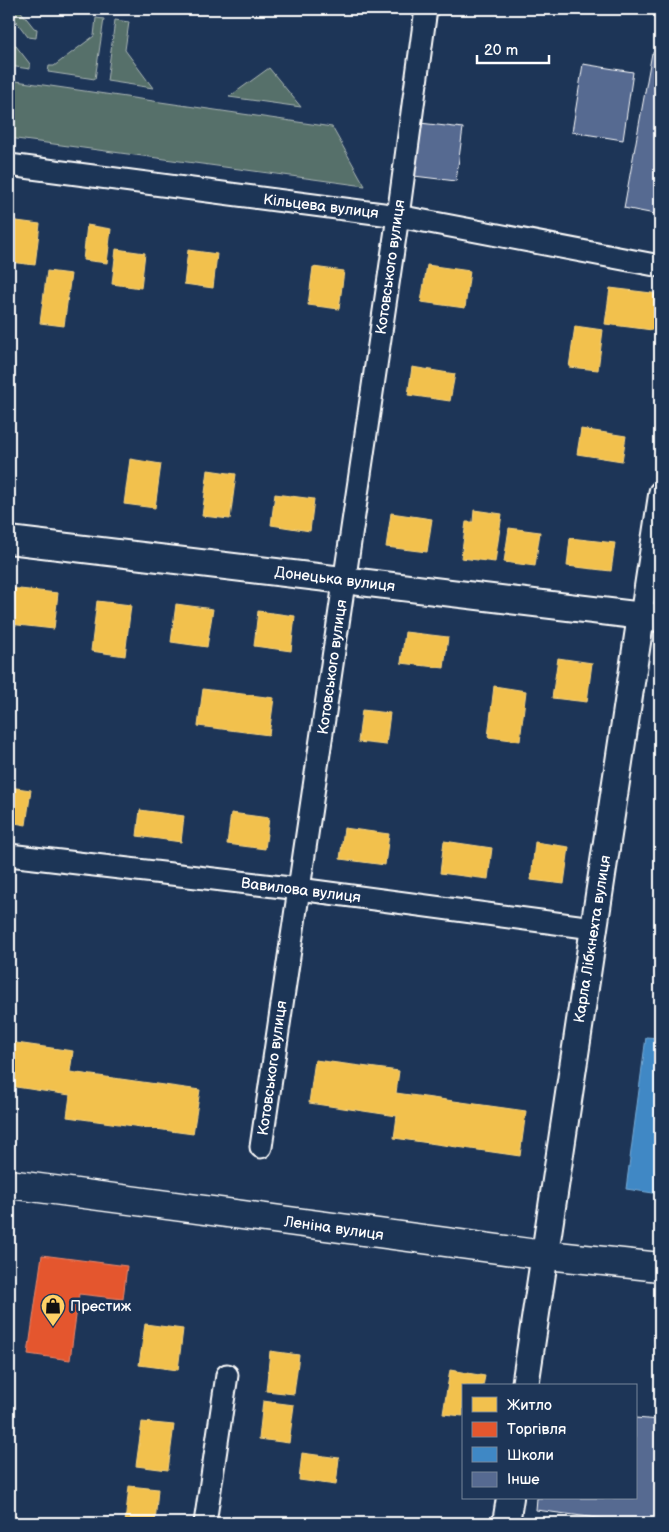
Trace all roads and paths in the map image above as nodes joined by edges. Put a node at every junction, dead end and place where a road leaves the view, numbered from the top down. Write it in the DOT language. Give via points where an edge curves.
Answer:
graph roads {
  1 [pos="426,9"];
  2 [pos="9,165"];
  3 [pos="398,216"];
  4 [pos="660,266"];
  5 [pos="660,492"];
  6 [pos="9,540"];
  7 [pos="344,580"];
  8 [pos="651,617"];
  9 [pos="9,855"];
  10 [pos="299,889"];
  11 [pos="593,928"];
  12 [pos="261,1147"];
  13 [pos="9,1184"];
  14 [pos="543,1255"];
  15 [pos="660,1267"];
  16 [pos="227,1375"];
  17 [pos="525,1384"];
  18 [pos="510,1500"];
  19 [pos="205,1523"];
  20 [pos="506,1523"];
  1 -- 3 [label="street, Котовського вулиця"];
  2 -- 3 [label="street, Кільцева вулиця"];
  3 -- 4 [label="street, Кільцева вулиця"];
  3 -- 7 [label="street, Котовського вулиця"];
  5 -- 8 [label="street, Карла Лібкнехта вулиця"];
  6 -- 7 [label="street, Донецька вулиця"];
  7 -- 8 [label="street, Донецька вулиця"];
  7 -- 10 [label="street, Котовського вулиця"];
  8 -- 11 [label="street, Карла Лібкнехта вулиця"];
  9 -- 10 [label="street, Вавилова вулиця"];
  10 -- 11 [label="street, Вавилова вулиця"];
  10 -- 12 [label="street, Котовського вулиця"];
  11 -- 14 [label="street, Карла Лібкнехта вулиця"];
  13 -- 14 [label="main road, Леніна вулиця"];
  14 -- 15 [label="main road, Леніна вулиця"];
  14 -- 17 [label="street, Карла Лібкнехта вулиця"];
  16 -- 19 [label="street"];
  18 -- 20 [label="street"];
}
